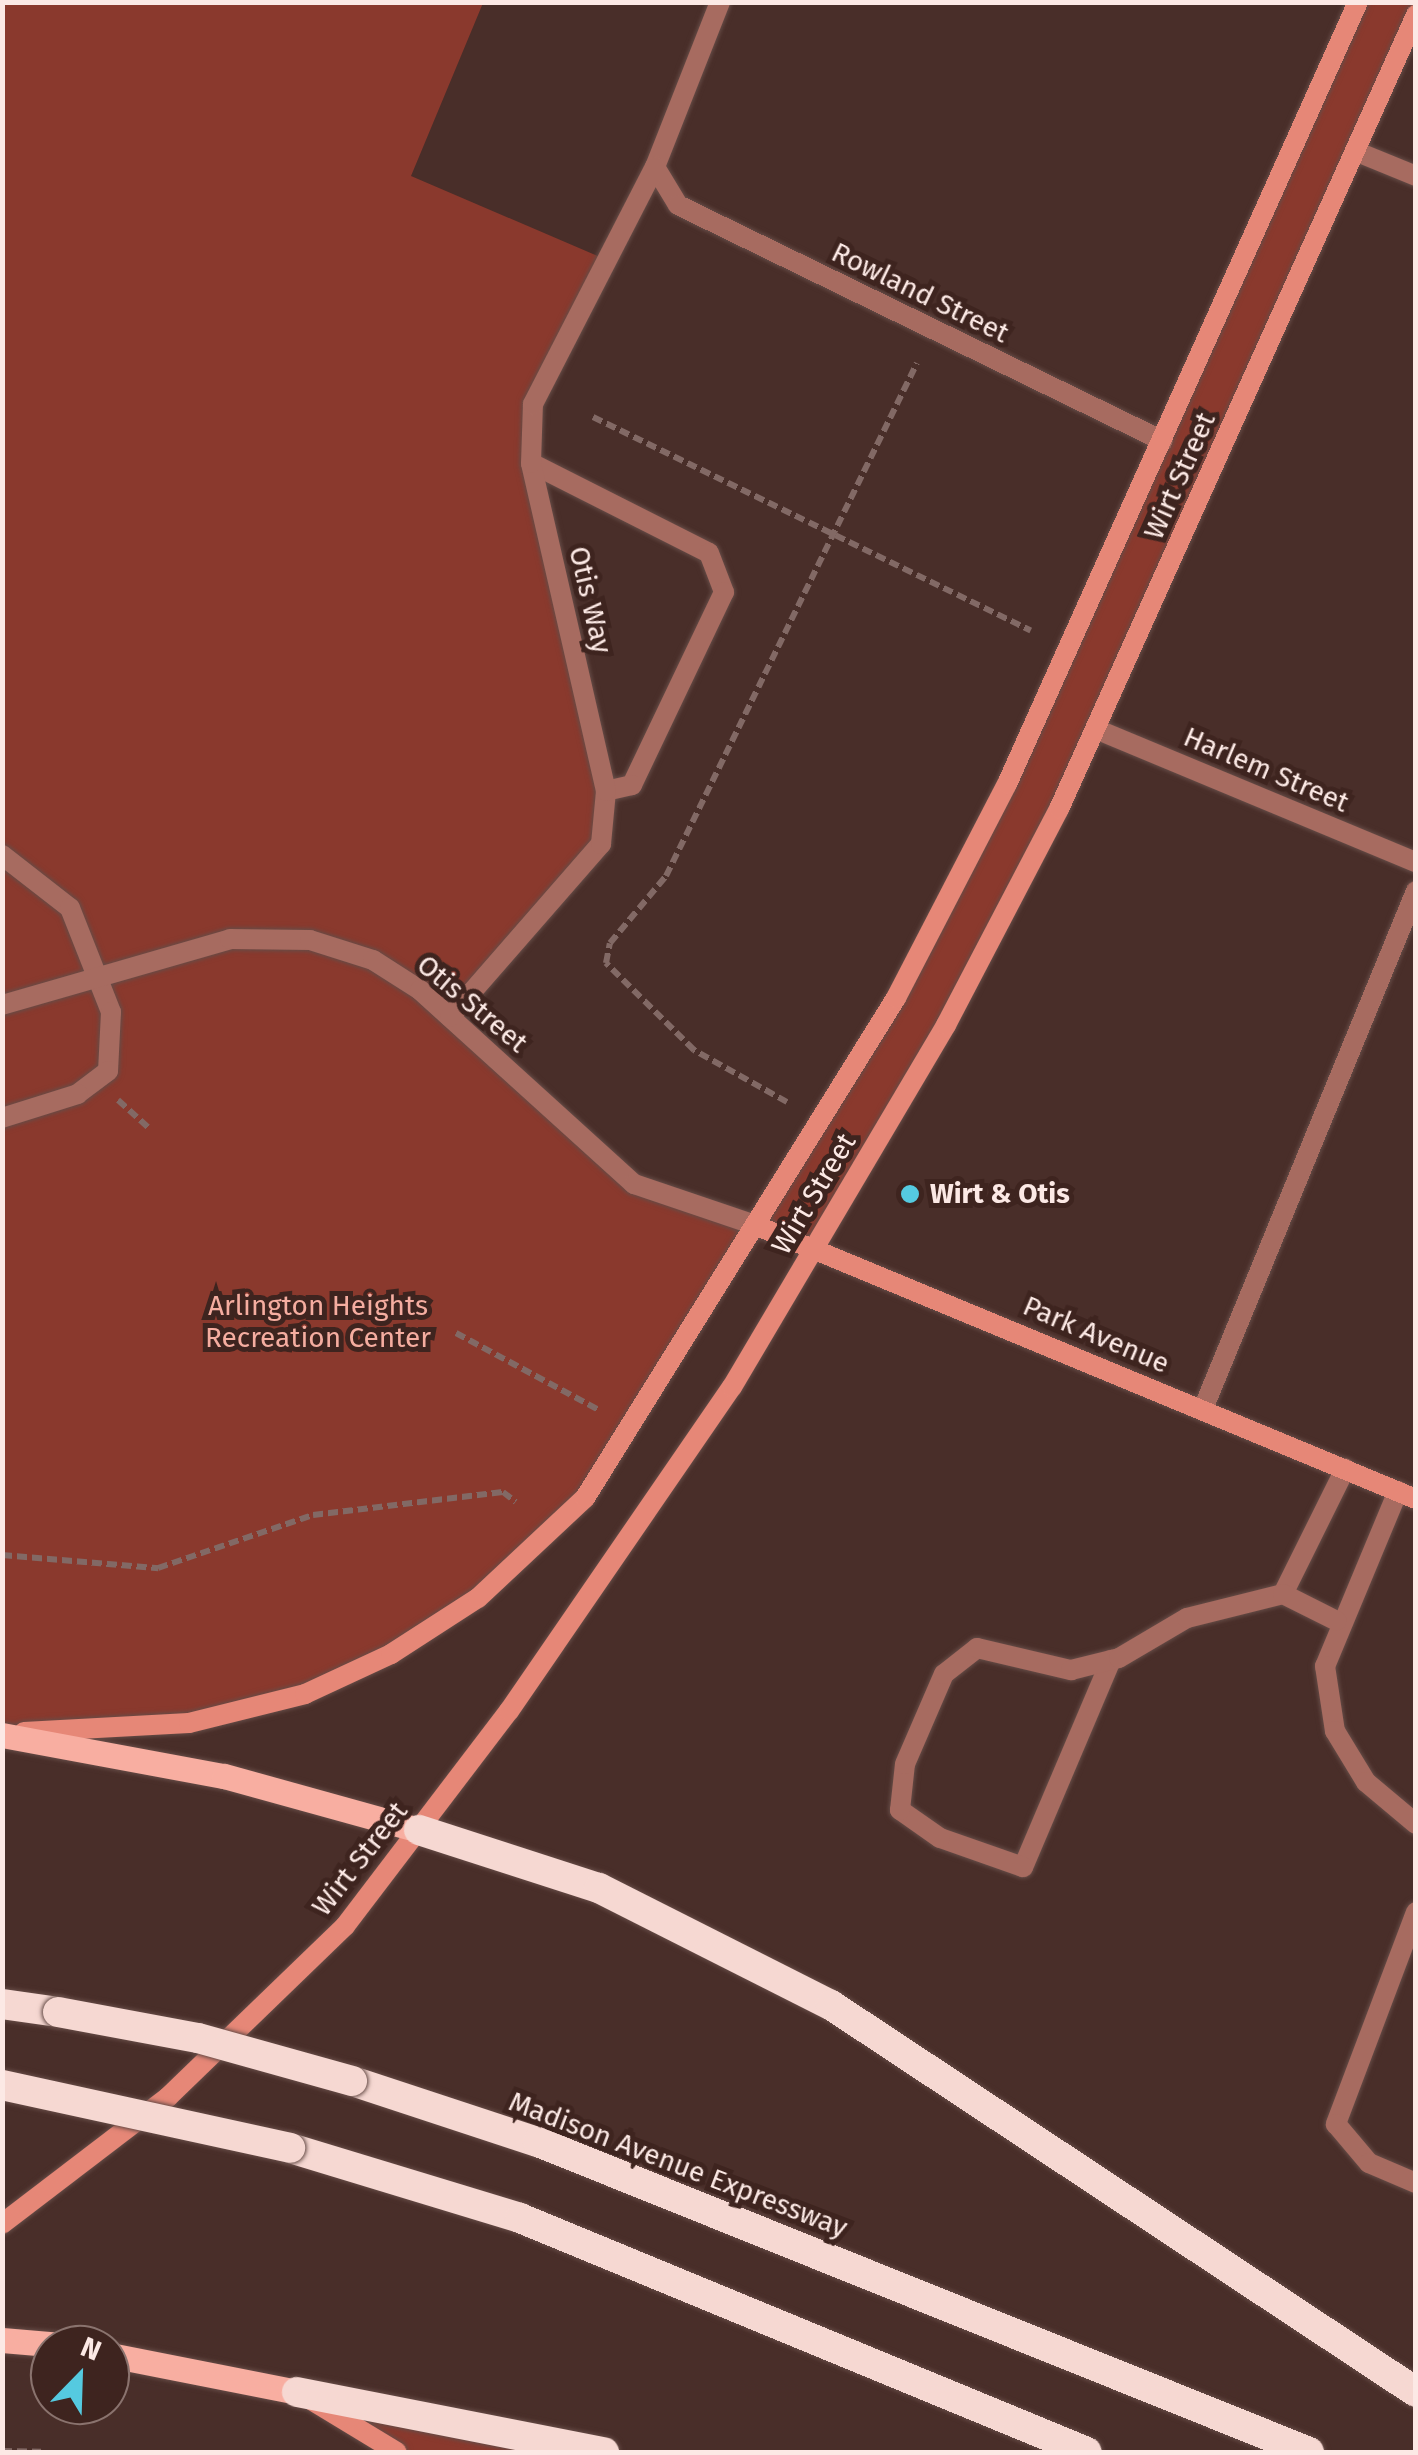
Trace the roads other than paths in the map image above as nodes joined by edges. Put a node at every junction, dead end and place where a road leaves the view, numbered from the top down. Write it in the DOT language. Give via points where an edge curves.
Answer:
graph roads {
  1 [pos="720,2"];
  2 [pos="1358,2"];
  3 [pos="1416,15"];
  4 [pos="1355,152"];
  5 [pos="658,176"];
  6 [pos="1416,176"];
  7 [pos="1163,441"];
  8 [pos="530,463"];
  9 [pos="1096,729"];
  10 [pos="606,791"];
  11 [pos="2,855"];
  12 [pos="1416,862"];
  13 [pos="1416,891"];
  14 [pos="101,975"];
  15 [pos="2,1006"];
  16 [pos="450,1017"];
  17 [pos="2,1118"];
  18 [pos="755,1225"];
  19 [pos="813,1251"];
  20 [pos="1202,1409"];
  21 [pos="1345,1469"];
  22 [pos="1407,1495"];
  23 [pos="1283,1594"];
  24 [pos="1337,1621"];
  25 [pos="1111,1660"];
  26 [pos="2,1734"];
  27 [pos="1416,1824"];
  28 [pos="419,1830"];
  29 [pos="1416,1912"];
  30 [pos="2,2004"];
  31 [pos="2,2085"];
  32 [pos="1416,2183"];
  33 [pos="2,2224"];
  34 [pos="2,2340"];
  35 [pos="30,2342"];
  36 [pos="130,2359"];
  37 [pos="297,2392"];
  38 [pos="1416,2392"];
  39 [pos="396,2452"];
  40 [pos="604,2452"];
  41 [pos="1086,2452"];
  42 [pos="1310,2452"];
  1 -- 5 [label="street, Otis Way"];
  2 -- 7 [label="main road, Wirt Street"];
  3 -- 4 [label="main road, Wirt Street"];
  4 -- 6 [label="street"];
  4 -- 9 [label="main road, Wirt Street"];
  5 -- 7 [label="street, Rowland Street" via="678,204"];
  5 -- 8 [label="street, Otis Way" via="533,404"];
  7 -- 18 [label="main road, Wirt Street" via="1008,784 896,998"];
  8 -- 10 [label="street, Otis Way"];
  8 -- 10 [label="street" via="709,554 724,592 632,786"];
  9 -- 12 [label="street, Harlem Street"];
  9 -- 19 [label="main road, Wirt Street" via="946,1024"];
  10 -- 16 [label="street, Otis Way" via="601,844"];
  11 -- 14 [label="street" via="70,908"];
  13 -- 20 [label="street"];
  14 -- 15 [label="street, Otis Street"];
  14 -- 16 [label="street, Otis Street" via="230,939 310,940 374,960"];
  14 -- 17 [label="street" via="108,1071 78,1094"];
  16 -- 18 [label="street, Otis Street" via="634,1184"];
  18 -- 19 [label="main road, Park Avenue"];
  18 -- 26 [label="main road, Wirt Street" via="585,1498 478,1598 391,1654 304,1694 189,1723"];
  19 -- 20 [label="main road, Park Avenue"];
  19 -- 28 [label="main road, Wirt Street" via="668,1487"];
  20 -- 21 [label="main road, Park Avenue"];
  21 -- 22 [label="main road, Park Avenue"];
  21 -- 23 [label="street"];
  22 -- 24 [label="street"];
  23 -- 24 [label="street"];
  23 -- 25 [label="street" via="1187,1618"];
  24 -- 27 [label="street" via="1324,1666 1335,1732 1366,1782"];
  25 -- 25 [label="street" via="1071,1670 977,1648 944,1674 905,1764 900,1810 940,1838 1023,1867"];
  26 -- 28 [label="main road" via="224,1776"];
  28 -- 33 [label="main road, Wirt Street" via="264,2011"];
  28 -- 38 [label="highway" via="599,1888 816,1997"];
  29 -- 32 [label="street" via="1336,2124 1369,2163"];
  30 -- 42 [label="highway, Madison Avenue Expressway, bridge" via="198,2038 538,2142"];
  31 -- 41 [label="highway, bridge" via="290,2148 520,2218"];
  34 -- 35 [label="main road"];
  36 -- 37 [label="main road"];
  37 -- 39 [label="main road"];
  37 -- 40 [label="highway"];
}
